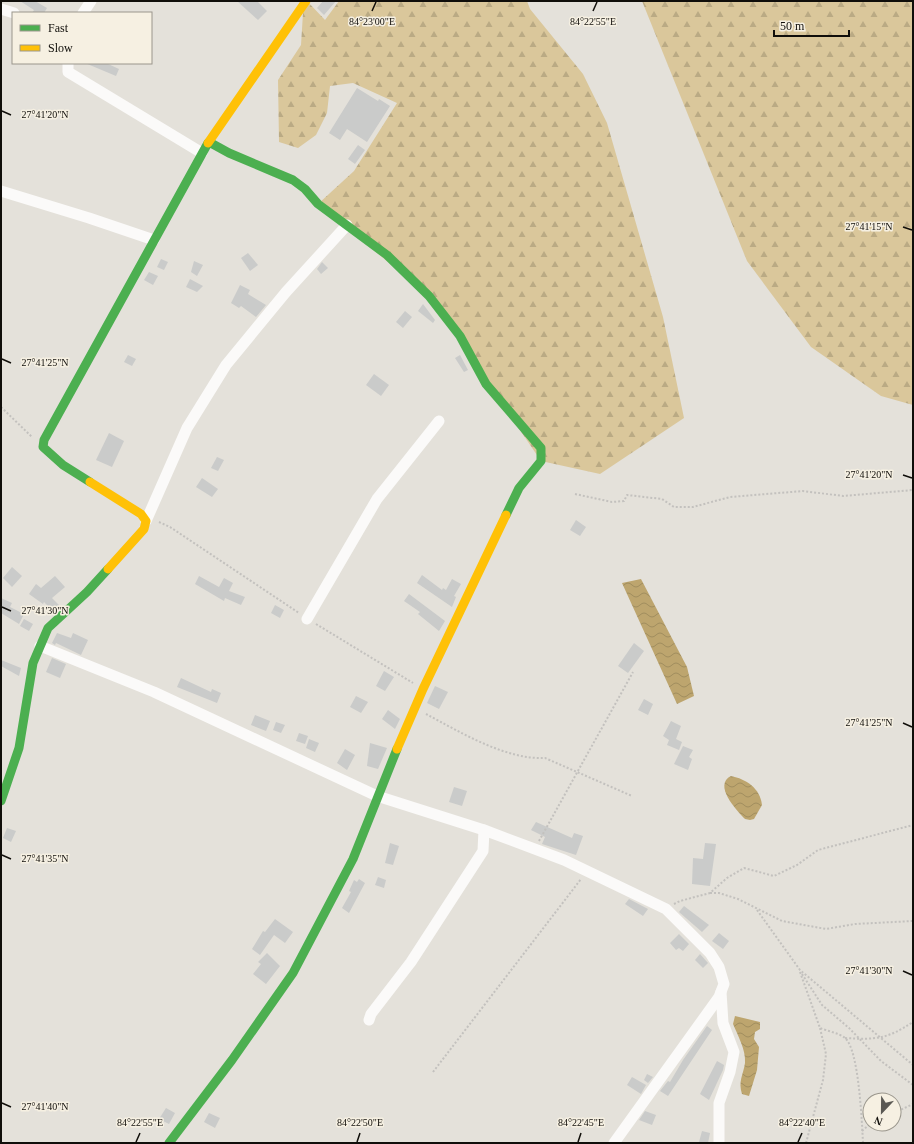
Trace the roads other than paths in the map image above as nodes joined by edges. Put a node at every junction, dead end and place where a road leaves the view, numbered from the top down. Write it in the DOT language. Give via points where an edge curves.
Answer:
graph roads {
  1 [pos="91,1"];
  2 [pos="306,1"];
  3 [pos="1,9"];
  4 [pos="12,12"];
  5 [pos="84,12"];
  6 [pos="68,64"];
  7 [pos="209,142"];
  8 [pos="202,154"];
  9 [pos="1,191"];
  10 [pos="347,225"];
  11 [pos="154,240"];
  12 [pos="439,421"];
  13 [pos="146,521"];
  14 [pos="308,619"];
  15 [pos="40,646"];
  16 [pos="377,796"];
  17 [pos="1,801"];
  18 [pos="484,830"];
  19 [pos="721,992"];
  20 [pos="369,1020"];
  21 [pos="169,1143"];
  22 [pos="614,1143"];
  23 [pos="719,1143"];
  1 -- 5 [label="street"];
  2 -- 7 [label="street"];
  3 -- 4 [label="street"];
  6 -- 8 [label="street" via="68,72"];
  7 -- 8 [label="street"];
  7 -- 10 [label="street" via="293,180 318,204"];
  8 -- 11 [label="street"];
  9 -- 11 [label="street"];
  10 -- 13 [label="street" via="286,292 226,365 187,428"];
  10 -- 16 [label="street" via="388,255 429,296 460,336 486,384 541,448 541,461 519,488 414,708"];
  11 -- 13 [label="street" via="44,440 43,447 63,465 141,514"];
  12 -- 14 [label="street" via="377,499"];
  13 -- 15 [label="street" via="144,529 87,592 48,628"];
  15 -- 16 [label="street" via="154,692"];
  15 -- 17 [label="street" via="33,663 27,692 20,748"];
  16 -- 18 [label="street"];
  16 -- 21 [label="street" via="354,859 293,973"];
  18 -- 19 [label="street" via="586,871 666,909 710,953 719,967 724,984"];
  18 -- 20 [label="street" via="483,851 411,962"];
  19 -- 22 [label="street"];
  19 -- 23 [label="street" via="722,1023 734,1052 719,1104"];
}
